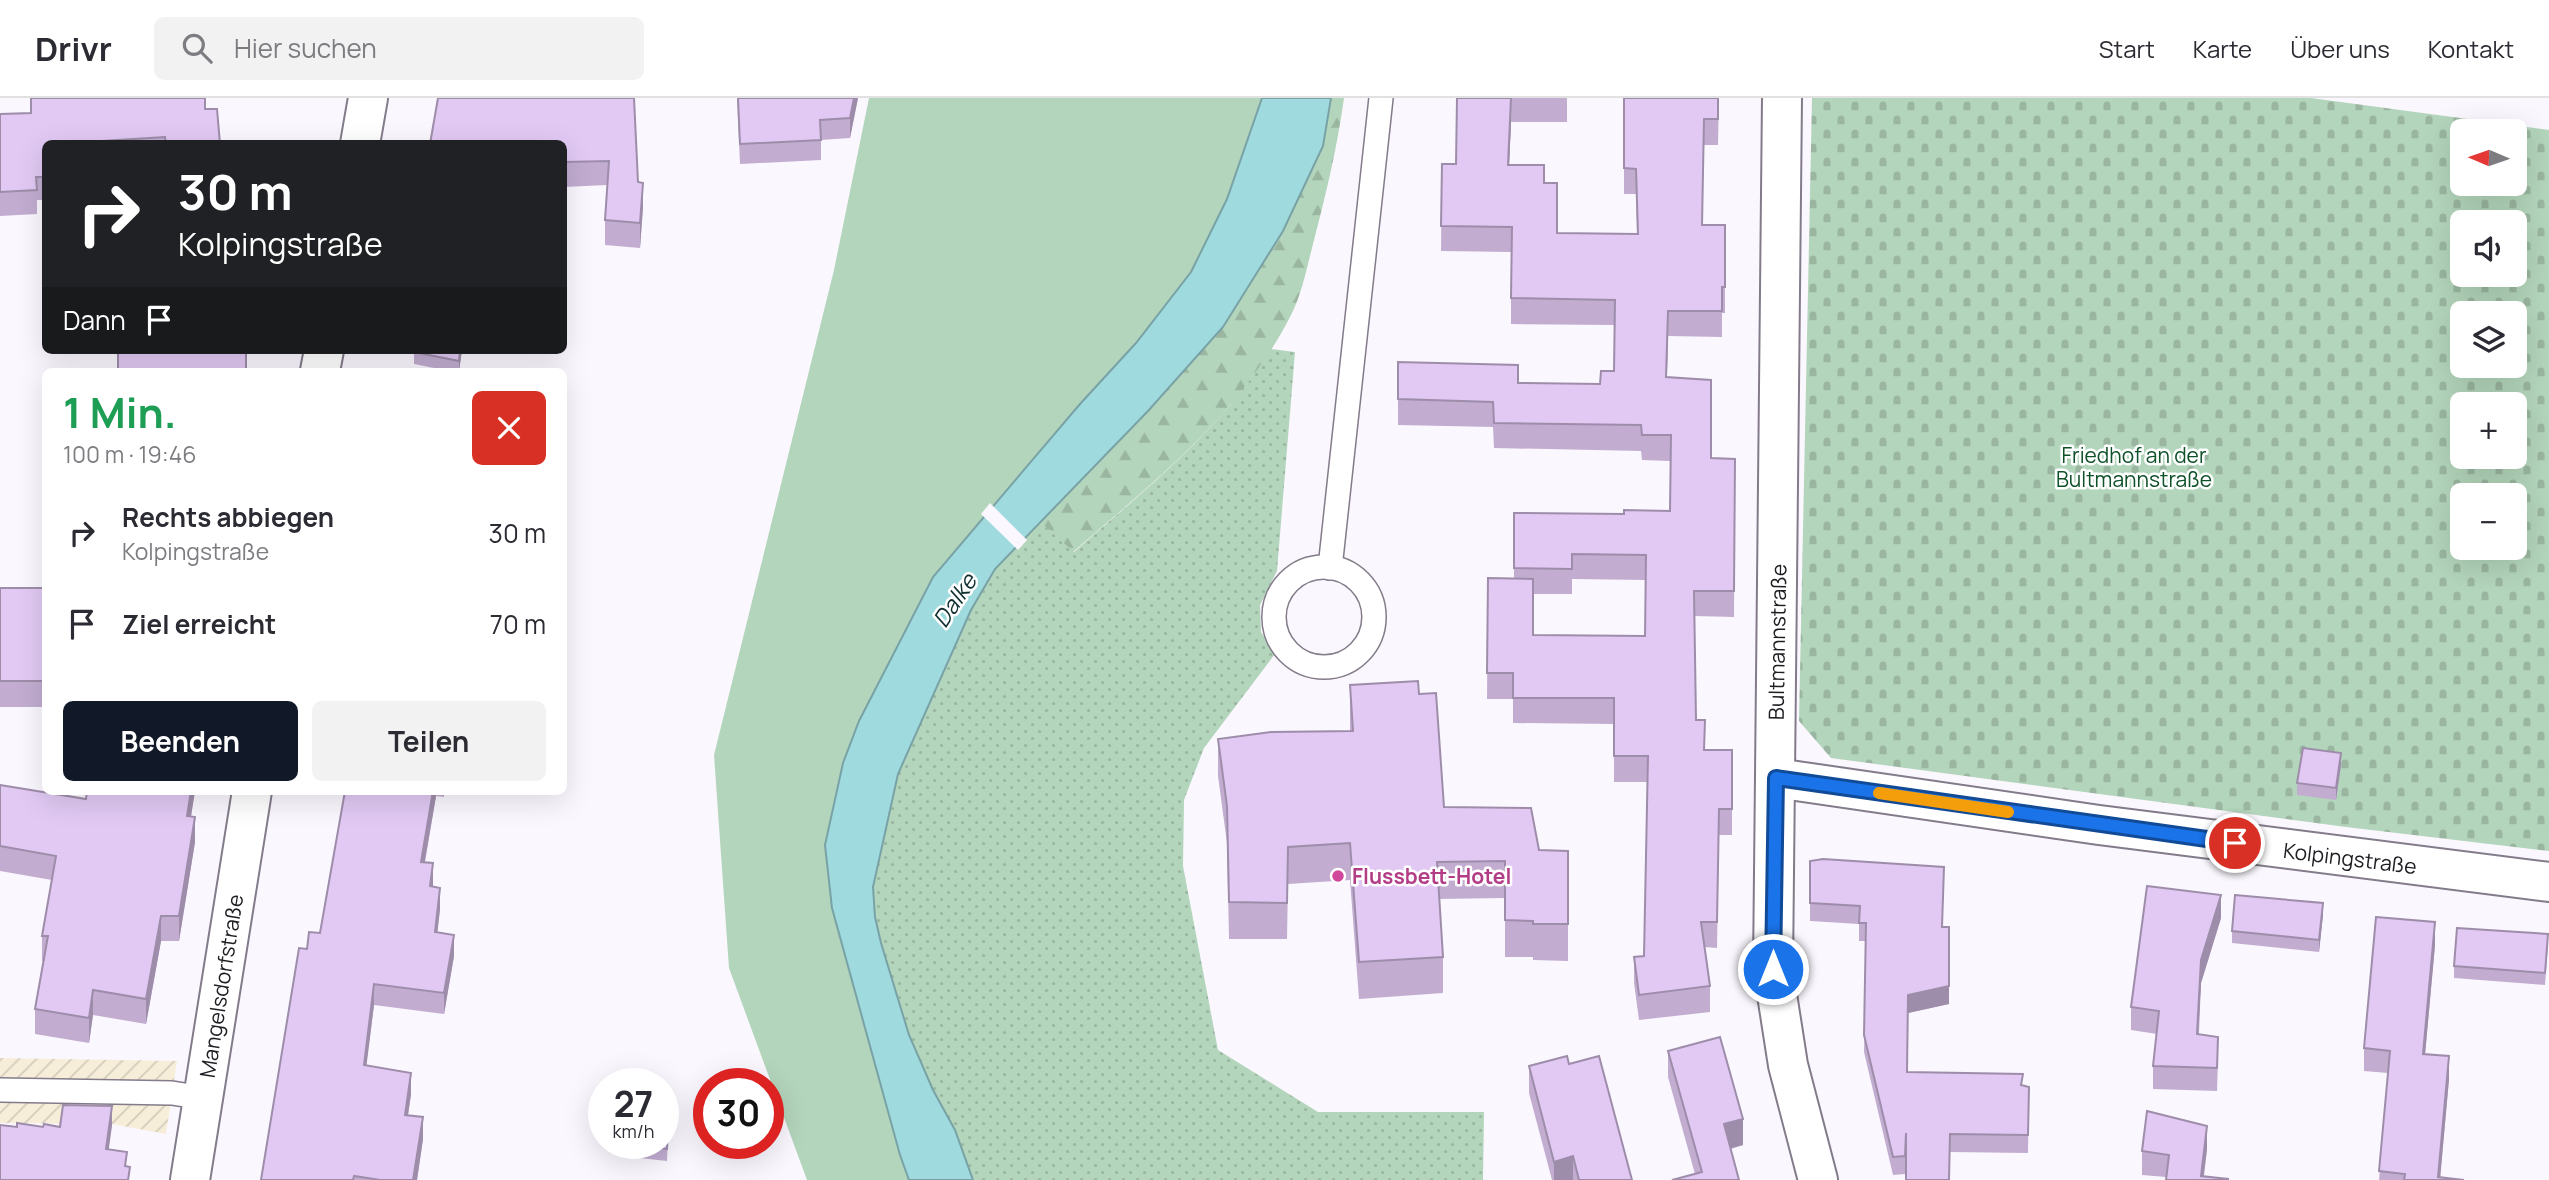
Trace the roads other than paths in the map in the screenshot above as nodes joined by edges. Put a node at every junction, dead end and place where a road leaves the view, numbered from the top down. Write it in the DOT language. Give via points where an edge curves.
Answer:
graph roads {
  1 [pos="368,98"];
  2 [pos="1381,98"];
  3 [pos="1782,98"];
  4 [pos="361,140"];
  5 [pos="1330,568"];
  6 [pos="1776,778"];
  7 [pos="251,795"];
  8 [pos="2549,882"];
  9 [pos="0,1090"];
  10 [pos="203,1098"];
  11 [pos="190,1180"];
  12 [pos="1818,1180"];
  1 -- 4 [label="street"];
  2 -- 5 [label="lane"];
  3 -- 6 [label="street, Bultmannstraße"];
  5 -- 5 [label="lane" via="1313,568 1297,575 1284,587 1274,619 1289,653 1306,664 1326,667 1353,658 1364,647 1374,620 1374,606 1362,585 1345,571"];
  6 -- 8 [label="street, Kolpingstraße" via="2113,827"];
  6 -- 12 [label="street, Bultmannstraße" via="1773,969 1788,1065"];
  7 -- 10 [label="street, Mangelsdorfstraße"];
  9 -- 10 [label="lane" via="172,1093"];
  10 -- 11 [label="street, Mangelsdorfstraße"];
}
